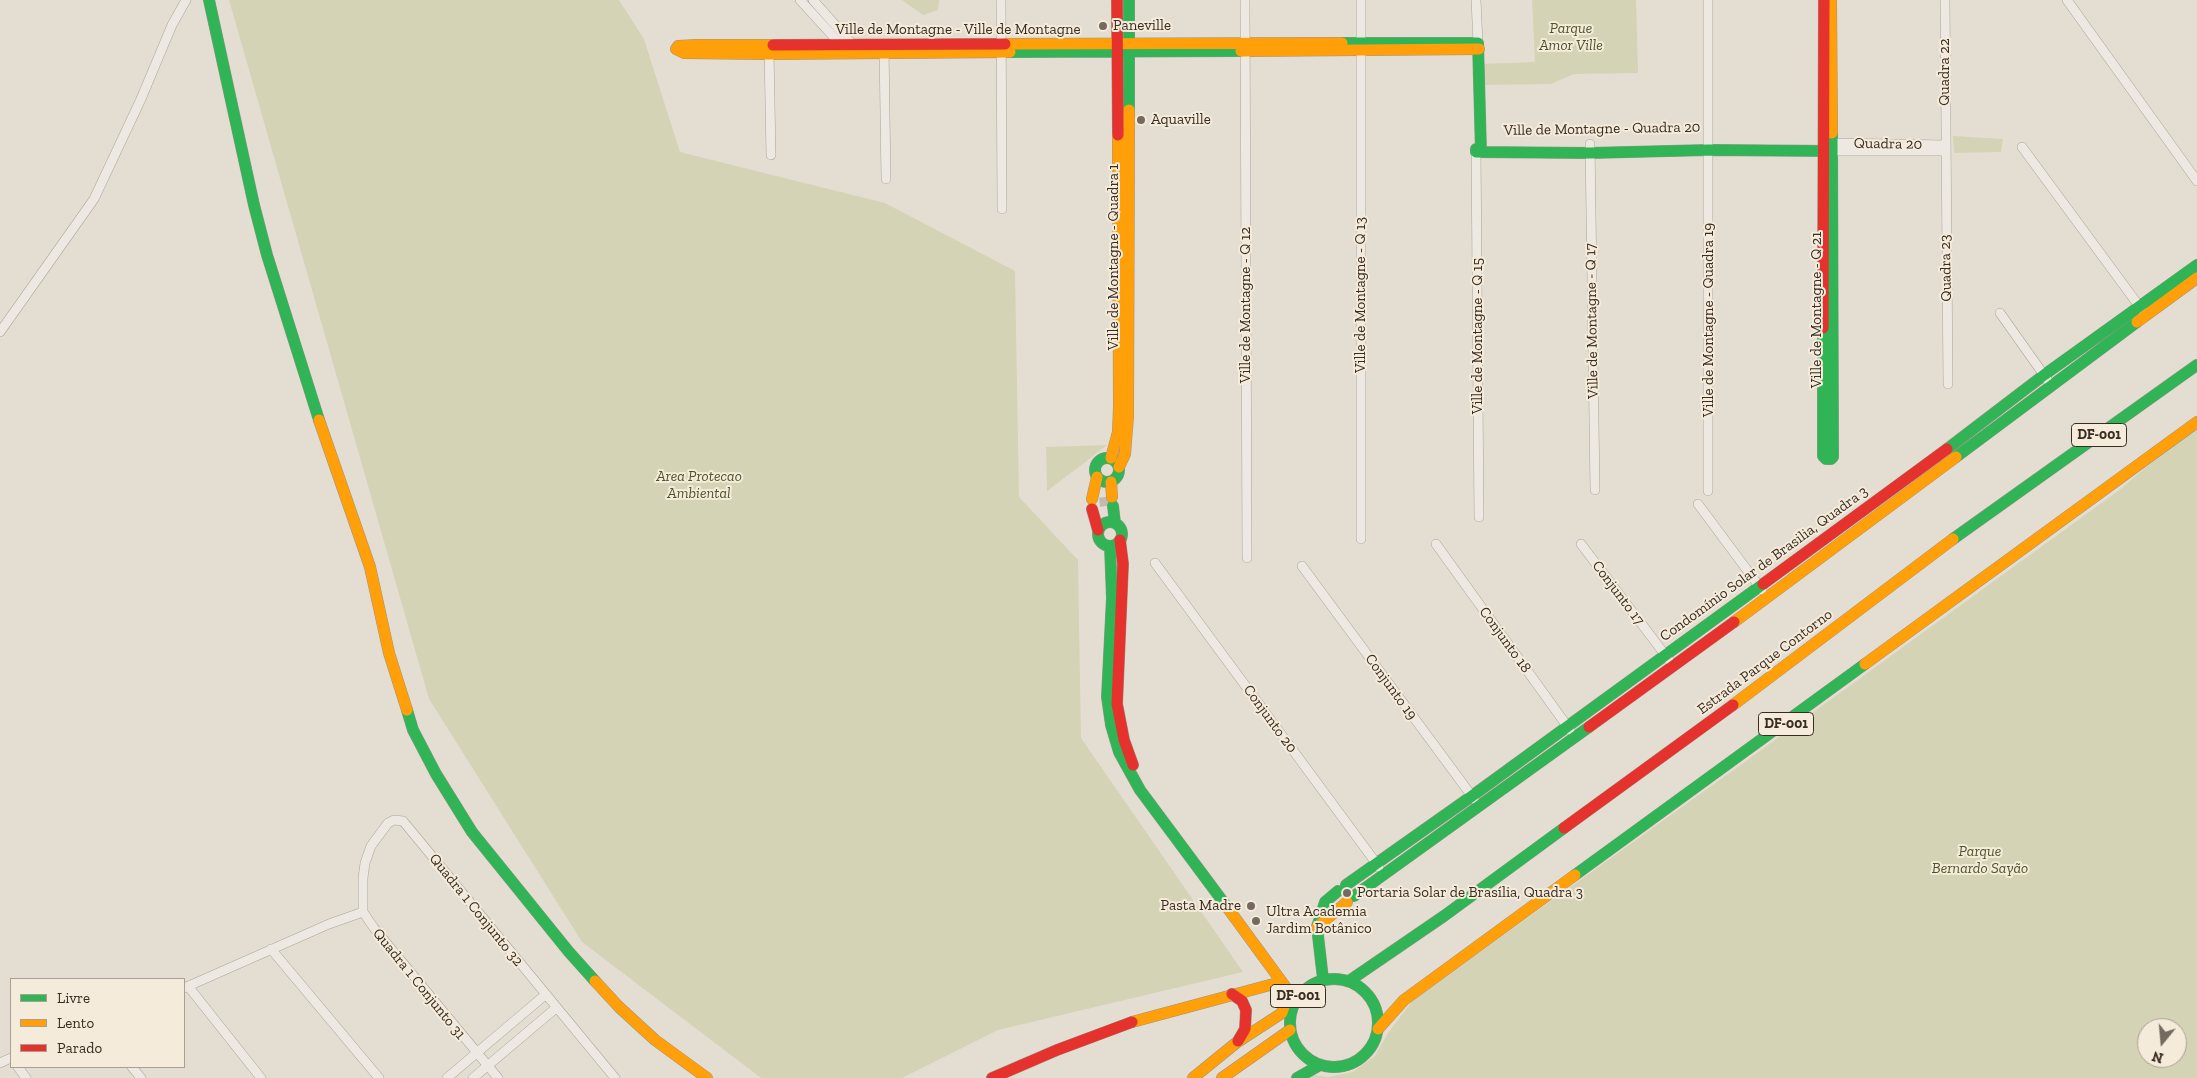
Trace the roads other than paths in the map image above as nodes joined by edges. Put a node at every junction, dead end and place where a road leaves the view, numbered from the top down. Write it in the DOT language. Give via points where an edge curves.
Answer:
graph roads {
  1 [pos="186,0"];
  2 [pos="209,0"];
  3 [pos="800,0"];
  4 [pos="813,0"];
  5 [pos="1001,0"];
  6 [pos="1117,0"];
  7 [pos="1129,0"];
  8 [pos="1245,0"];
  9 [pos="1361,0"];
  10 [pos="1476,0"];
  11 [pos="1708,0"];
  12 [pos="1824,0"];
  13 [pos="1831,0"];
  14 [pos="1945,0"];
  15 [pos="2067,0"];
  16 [pos="1477,45"];
  17 [pos="1361,47"];
  18 [pos="1123,48"];
  19 [pos="1245,48"];
  20 [pos="681,49"];
  21 [pos="769,49"];
  22 [pos="850,49"];
  23 [pos="884,49"];
  24 [pos="1002,49"];
  25 [pos="1709,146"];
  26 [pos="1828,147"];
  27 [pos="2022,147"];
  28 [pos="1945,148"];
  29 [pos="1590,149"];
  30 [pos="1479,150"];
  31 [pos="772,155"];
  32 [pos="886,179"];
  33 [pos="2197,181"];
  34 [pos="1002,209"];
  35 [pos="2197,265"];
  36 [pos="2197,278"];
  37 [pos="2143,311"];
  38 [pos="2000,313"];
  39 [pos="0,332"];
  40 [pos="1124,333"];
  41 [pos="2197,365"];
  42 [pos="2044,375"];
  43 [pos="1948,384"];
  44 [pos="2051,385"];
  45 [pos="2197,422"];
  46 [pos="1111,458"];
  47 [pos="1824,458"];
  48 [pos="1119,467"];
  49 [pos="1913,474"];
  50 [pos="1104,480"];
  51 [pos="1920,483"];
  52 [pos="1595,490"];
  53 [pos="1708,490"];
  54 [pos="1698,504"];
  55 [pos="1479,517"];
  56 [pos="1112,523"];
  57 [pos="1098,530"];
  58 [pos="1362,539"];
  59 [pos="1120,540"];
  60 [pos="1436,544"];
  61 [pos="1581,544"];
  62 [pos="1110,546"];
  63 [pos="1247,558"];
  64 [pos="1155,563"];
  65 [pos="1302,566"];
  66 [pos="1763,591"];
  67 [pos="1665,655"];
  68 [pos="1674,666"];
  69 [pos="1567,726"];
  70 [pos="1574,738"];
  71 [pos="1472,796"];
  72 [pos="1480,807"];
  73 [pos="1154,808"];
  74 [pos="1376,864"];
  75 [pos="1385,875"];
  76 [pos="363,912"];
  77 [pos="1317,927"];
  78 [pos="271,949"];
  79 [pos="1323,980"];
  80 [pos="1349,981"];
  81 [pos="1283,985"];
  82 [pos="186,987"];
  83 [pos="1232,994"];
  84 [pos="545,995"];
  85 [pos="1295,1000"];
  86 [pos="556,1008"];
  87 [pos="1378,1029"];
  88 [pos="1290,1030"];
  89 [pos="1236,1043"];
  90 [pos="476,1054"];
  91 [pos="487,1065"];
  92 [pos="1320,1065"];
  93 [pos="133,1068"];
  94 [pos="141,1078"];
  95 [pos="260,1078"];
  96 [pos="379,1078"];
  97 [pos="447,1078"];
  98 [pos="473,1078"];
  99 [pos="498,1078"];
  100 [pos="615,1078"];
  101 [pos="706,1078"];
  102 [pos="992,1078"];
  103 [pos="1193,1078"];
  104 [pos="1222,1078"];
  105 [pos="1298,1078"];
  1 -- 39 [label="street" via="94,199"];
  2 -- 101 [label="street" via="267,256 370,567 389,653 413,730 440,782 472,832 569,952 655,1040"];
  3 -- 22 [label="street"];
  4 -- 22 [label="street"];
  5 -- 24 [label="street"];
  6 -- 18 [label="street"];
  7 -- 18 [label="street"];
  8 -- 19 [label="street, Ville de Montagne - Q 12"];
  9 -- 17 [label="street, Ville de Montagne - Q 13"];
  10 -- 16 [label="street"];
  11 -- 25 [label="street, Ville de Montagne - Quadra 19"];
  12 -- 26 [label="street"];
  13 -- 26 [label="street"];
  14 -- 28 [label="street, Quadra 22"];
  15 -- 33 [label="street"];
  16 -- 17 [label="street, Ville de Montagne - Ville de Montagne"];
  16 -- 30 [label="street, Ville de Montagne - Quadra 20"];
  17 -- 19 [label="street, Ville de Montagne - Ville de Montagne"];
  17 -- 58 [label="street, Ville de Montagne - Q 13"];
  18 -- 19 [label="street, Ville de Montagne - Ville de Montagne"];
  18 -- 24 [label="street, Ville de Montagne - Ville de Montagne"];
  18 -- 40 [label="street, Ville de Montagne - Quadra 1"];
  19 -- 63 [label="street, Ville de Montagne - Q 12"];
  20 -- 21 [label="street, Ville de Montagne - Ville de Montagne"];
  21 -- 22 [label="street, Ville de Montagne - Ville de Montagne"];
  21 -- 31 [label="street"];
  22 -- 23 [label="street, Ville de Montagne - Ville de Montagne"];
  23 -- 24 [label="street, Ville de Montagne - Ville de Montagne"];
  23 -- 32 [label="street"];
  24 -- 34 [label="street"];
  25 -- 26 [label="street, Ville de Montagne - Quadra 20"];
  25 -- 29 [label="street, Ville de Montagne - Quadra 20"];
  25 -- 53 [label="street, Ville de Montagne - Quadra 19"];
  26 -- 28 [label="street, Quadra 20"];
  26 -- 47 [label="street, Ville de Montagne - Q 21" via="1833,457"];
  27 -- 37 [label="street"];
  28 -- 43 [label="street, Quadra 23"];
  29 -- 30 [label="street, Ville de Montagne - Quadra 20"];
  29 -- 52 [label="street, Ville de Montagne - Q 17"];
  30 -- 55 [label="street, Ville de Montagne - Q 15"];
  35 -- 37 [label="street, Condomínio Solar de Brasilia, Quadra 3"];
  36 -- 37 [label="street, Condomínio Solar de Brasilia, Quadra 3"];
  37 -- 42 [label="street, Condomínio Solar de Brasilia, Quadra 3"];
  37 -- 44 [label="street, Condomínio Solar de Brasilia, Quadra 3"];
  38 -- 42 [label="street"];
  40 -- 46 [label="street, Ville de Montagne - Quadra 1" via="1118,432"];
  40 -- 48 [label="street, Ville de Montagne - Quadra 1" via="1127,433 1126,454"];
  41 -- 80 [label="street, Estrada Parque Contorno / DF-001" via="1956,537 1452,910"];
  42 -- 44 [label="street"];
  42 -- 49 [label="street, Condomínio Solar de Brasilia, Quadra 3"];
  44 -- 51 [label="street, Condomínio Solar de Brasilia, Quadra 3"];
  45 -- 87 [label="street, DF-001" via="1404,1000"];
  46 -- 48 [label="street"];
  46 -- 50 [label="street" via="1102,459 1095,469"];
  48 -- 50 [label="street" via="1118,477"];
  49 -- 51 [label="street"];
  49 -- 66 [label="street, Condomínio Solar de Brasilia, Quadra 3"];
  50 -- 56 [label="street"];
  50 -- 57 [label="street" via="1092,504"];
  51 -- 66 [label="street, Condomínio Solar de Brasilia, Quadra 3"];
  54 -- 66 [label="street"];
  56 -- 57 [label="street" via="1105,523"];
  56 -- 59 [label="street" via="1122,532"];
  57 -- 62 [label="street" via="1098,539"];
  59 -- 62 [label="street"];
  59 -- 73 [label="street" via="1124,564 1118,649 1118,716 1134,767"];
  60 -- 69 [label="street, Conjunto 18"];
  61 -- 67 [label="street, Conjunto 17"];
  62 -- 73 [label="street" via="1112,598 1108,709 1119,752 1134,781"];
  64 -- 74 [label="street, Conjunto 20"];
  65 -- 71 [label="street, Conjunto 19"];
  66 -- 67 [label="street, Condomínio Solar de Brasilia, Quadra 3"];
  66 -- 68 [label="street, Condomínio Solar de Brasilia, Quadra 3"];
  67 -- 68 [label="street, Conjunto 17"];
  67 -- 69 [label="street, Condomínio Solar de Brasilia, Quadra 3"];
  68 -- 70 [label="street, Condomínio Solar de Brasilia, Quadra 3"];
  69 -- 70 [label="street, Conjunto 18"];
  69 -- 71 [label="street, Condomínio Solar de Brasilia, Quadra 3"];
  70 -- 72 [label="street, Condomínio Solar de Brasilia, Quadra 3"];
  71 -- 72 [label="street, Conjunto 19"];
  71 -- 74 [label="street, Condomínio Solar de Brasilia, Quadra 3"];
  72 -- 75 [label="street, Condomínio Solar de Brasilia, Quadra 3"];
  73 -- 81 [label="street"];
  74 -- 75 [label="street, Conjunto 20"];
  74 -- 77 [label="street, Condomínio Solar de Brasilia, Quadra 3" via="1326,902"];
  75 -- 77 [label="street, Condomínio Solar de Brasilia, Quadra 3"];
  76 -- 78 [label="street"];
  76 -- 84 [label="street, Quadra 1 Conjunto 32" via="363,878 371,846 388,822 398,820 407,826"];
  76 -- 90 [label="street, Quadra 1 Conjunto 31"];
  77 -- 79 [label="street"];
  78 -- 82 [label="street"];
  78 -- 96 [label="street"];
  79 -- 80 [label="street, DF-001"];
  79 -- 85 [label="street, DF-001" via="1307,987"];
  80 -- 87 [label="street" via="1363,989 1373,1001"];
  81 -- 83 [label="street"];
  81 -- 85 [label="street"];
  81 -- 89 [label="street" via="1286,1000 1282,1012"];
  82 -- 95 [label="street"];
  83 -- 89 [label="street" via="1242,1001 1246,1010 1245,1029"];
  83 -- 102 [label="street" via="1132,1022"];
  84 -- 86 [label="street, Quadra 1 Conjunto 32"];
  84 -- 90 [label="street"];
  85 -- 88 [label="street, DF-001"];
  86 -- 91 [label="street"];
  86 -- 100 [label="street, Quadra 1 Conjunto 32"];
  87 -- 92 [label="street, DF-001" via="1370,1049 1356,1061 1338,1067"];
  88 -- 92 [label="street, DF-001" via="1300,1051"];
  88 -- 104 [label="street, DF-001"];
  89 -- 103 [label="street"];
  90 -- 91 [label="street, Quadra 1 Conjunto 31"];
  90 -- 97 [label="street"];
  91 -- 98 [label="street"];
  91 -- 99 [label="street, Quadra 1 Conjunto 31"];
  92 -- 105 [label="street"];
  93 -- 94 [label="street"];
}
